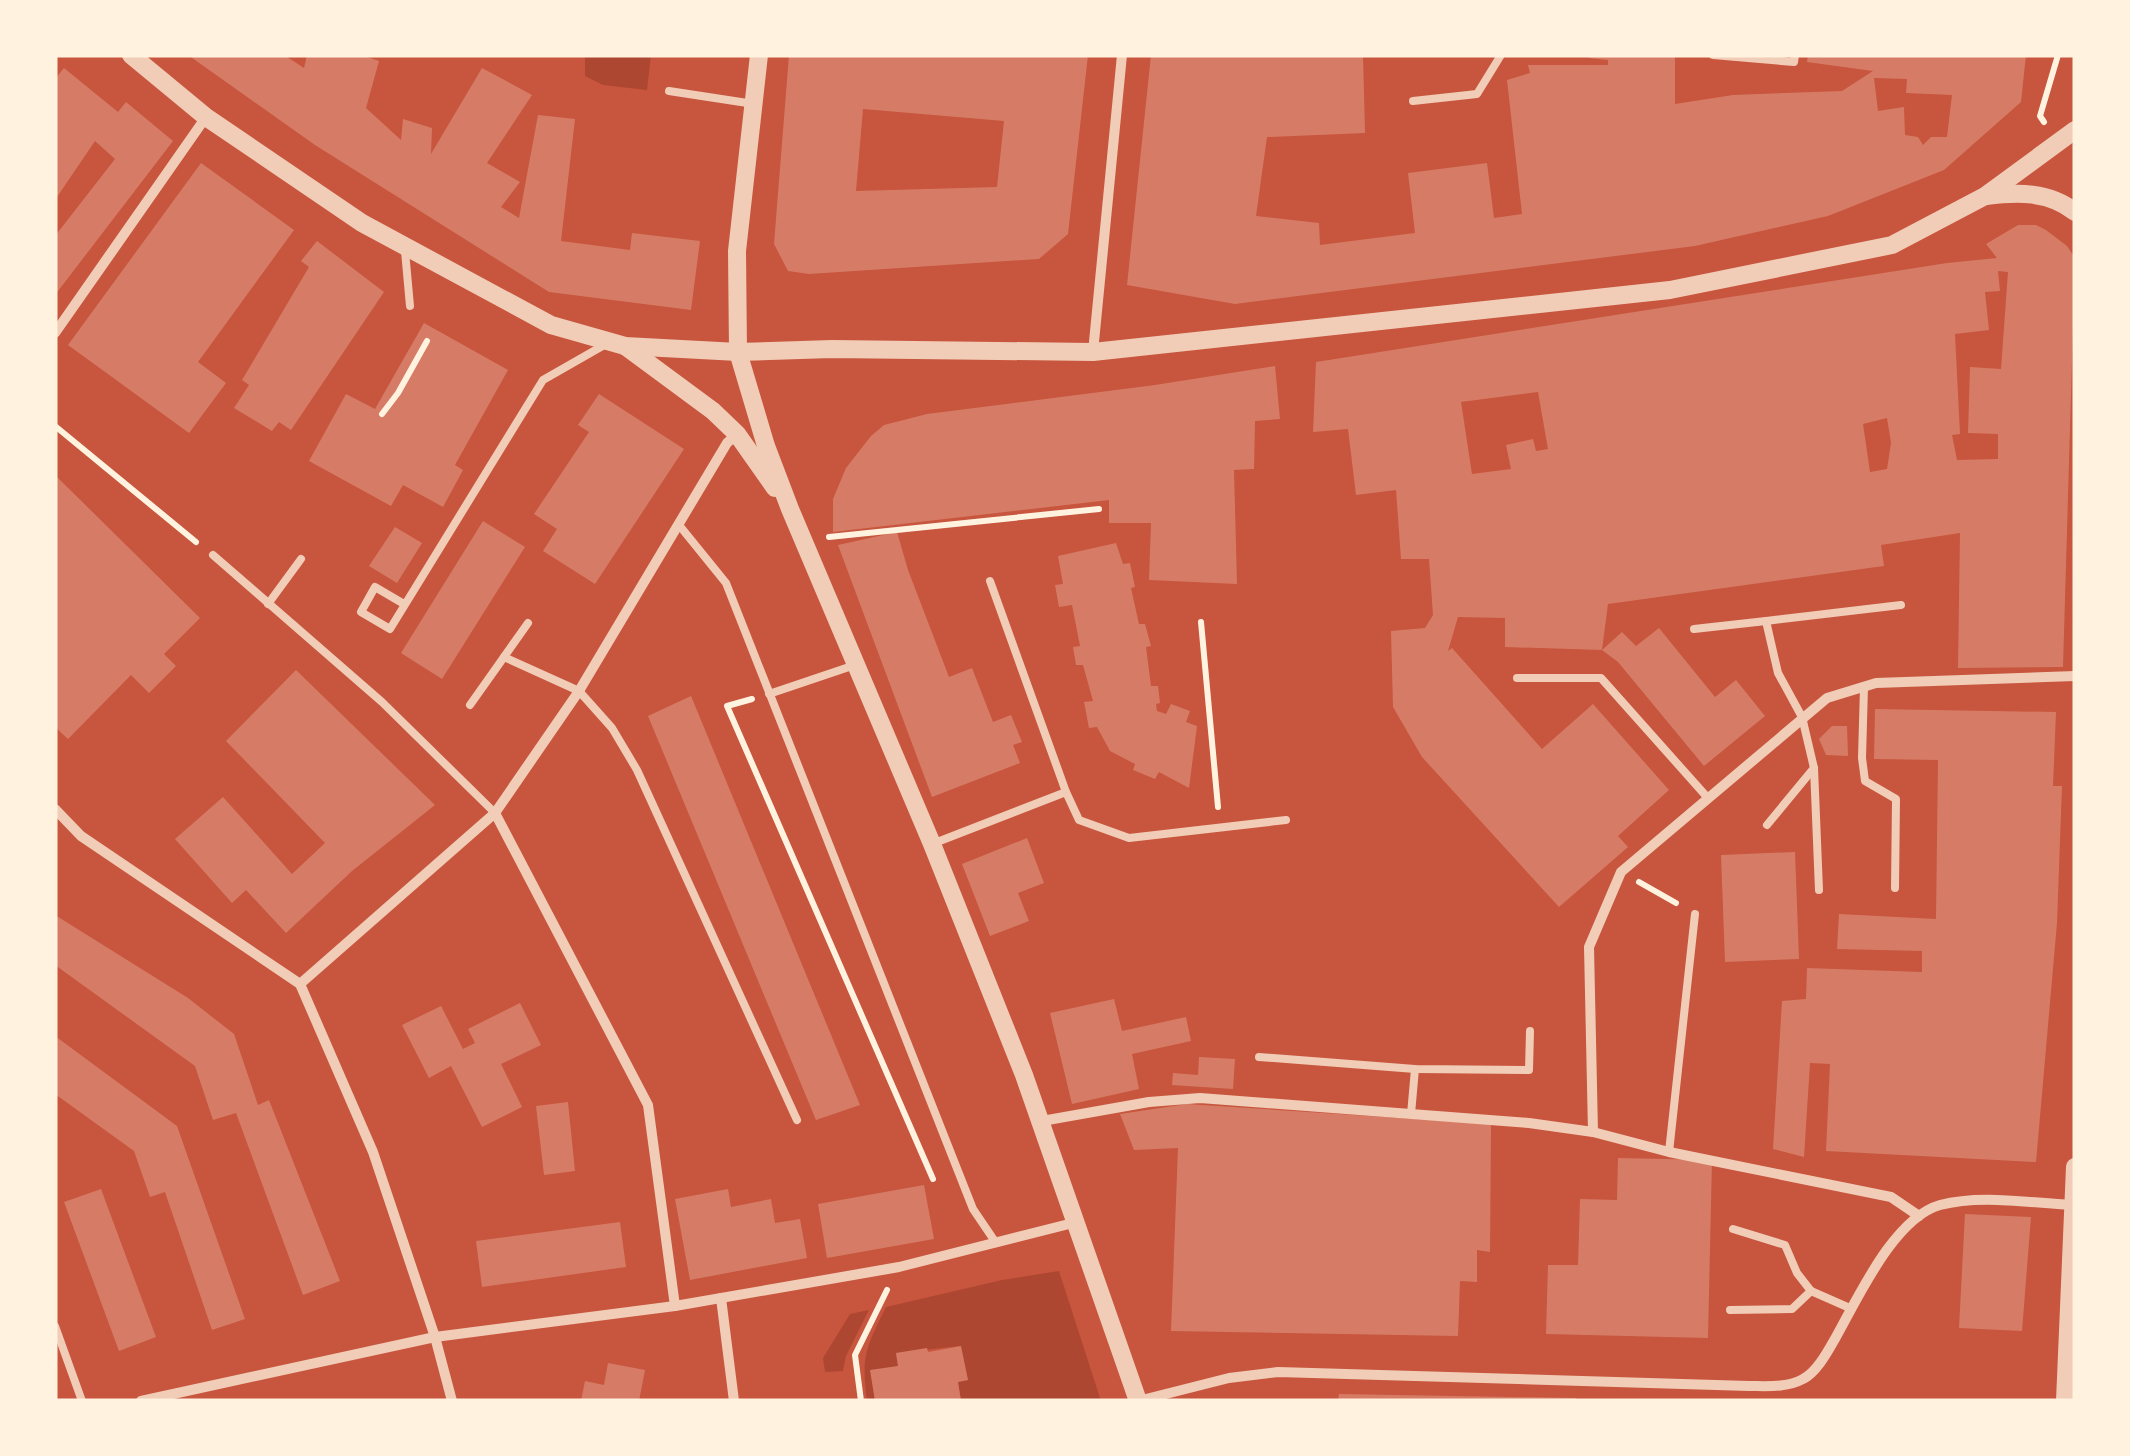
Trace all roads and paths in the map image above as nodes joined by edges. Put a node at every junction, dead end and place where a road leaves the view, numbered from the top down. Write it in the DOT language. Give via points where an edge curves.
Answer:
graph roads {
  1 [pos="131,55"];
  2 [pos="759,55"];
  3 [pos="1122,55"];
  4 [pos="1501,55"];
  5 [pos="1714,55"];
  6 [pos="1795,55"];
  7 [pos="2058,55"];
  8 [pos="669,92"];
  9 [pos="1413,101"];
  10 [pos="754,104"];
  11 [pos="206,117"];
  12 [pos="2075,130"];
  13 [pos="2059,141"];
  14 [pos="1985,196"];
  15 [pos="2075,212"];
  16 [pos="405,246"];
  17 [pos="410,306"];
  18 [pos="55,333"];
  19 [pos="427,341"];
  20 [pos="618,344"];
  21 [pos="738,352"];
  22 [pos="1093,352"];
  23 [pos="382,414"];
  24 [pos="55,426"];
  25 [pos="737,434"];
  26 [pos="790,509"];
  27 [pos="1099,509"];
  28 [pos="678,525"];
  29 [pos="803,540"];
  30 [pos="212,556"];
  31 [pos="301,559"];
  32 [pos="990,581"];
  33 [pos="268,604"];
  34 [pos="404,604"];
  35 [pos="1901,605"];
  36 [pos="1201,622"];
  37 [pos="1766,622"];
  38 [pos="528,623"];
  39 [pos="1694,629"];
  40 [pos="504,657"];
  41 [pos="855,665"];
  42 [pos="2075,676"];
  43 [pos="1517,678"];
  44 [pos="1864,687"];
  45 [pos="579,690"];
  46 [pos="769,694"];
  47 [pos="470,706"];
  48 [pos="727,706"];
  49 [pos="1802,717"];
  50 [pos="1814,768"];
  51 [pos="1066,792"];
  52 [pos="1707,798"];
  53 [pos="55,809"];
  54 [pos="495,814"];
  55 [pos="1286,820"];
  56 [pos="1767,825"];
  57 [pos="1220,828"];
  58 [pos="932,844"];
  59 [pos="1621,872"];
  60 [pos="1895,888"];
  61 [pos="1819,890"];
  62 [pos="1695,914"];
  63 [pos="300,984"];
  64 [pos="1530,1030"];
  65 [pos="1259,1057"];
  66 [pos="1415,1069"];
  67 [pos="1411,1114"];
  68 [pos="797,1120"];
  69 [pos="1042,1121"];
  70 [pos="1593,1132"];
  71 [pos="1670,1152"];
  72 [pos="2075,1167"];
  73 [pos="2071,1205"];
  74 [pos="973,1209"];
  75 [pos="1919,1216"];
  76 [pos="1078,1222"];
  77 [pos="1733,1228"];
  78 [pos="996,1243"];
  79 [pos="899,1267"];
  80 [pos="1811,1291"];
  81 [pos="720,1298"];
  82 [pos="676,1306"];
  83 [pos="1852,1309"];
  84 [pos="1730,1310"];
  85 [pos="55,1326"];
  86 [pos="435,1337"];
  87 [pos="82,1401"];
  88 [pos="141,1401"];
  89 [pos="452,1401"];
  90 [pos="734,1401"];
  91 [pos="861,1401"];
  92 [pos="1138,1401"];
  93 [pos="2066,1401"];
  1 -- 11 [label="street"];
  2 -- 10 [label="street"];
  3 -- 22 [label="street"];
  4 -- 9 [label="lane" via="1477,94"];
  5 -- 6 [label="lane" via="1794,62"];
  7 -- 13 [label="path" via="2040,116"];
  8 -- 10 [label="lane"];
  10 -- 21 [label="street" via="737,252"];
  11 -- 16 [label="street"];
  11 -- 18 [label="street"];
  12 -- 13 [label="street"];
  13 -- 14 [label="street"];
  14 -- 15 [label="street" via="2024,191"];
  14 -- 22 [label="street" via="1892,245 1670,290"];
  16 -- 17 [label="lane"];
  16 -- 20 [label="street" via="552,325"];
  19 -- 23 [label="path"];
  20 -- 21 [label="street"];
  20 -- 25 [label="street" via="674,380"];
  20 -- 34 [label="lane" via="543,380"];
  21 -- 22 [label="street"];
  21 -- 26 [label="street"];
  24 -- 30 [label="path"];
  25 -- 26 [label="street"];
  25 -- 28 [label="street"];
  26 -- 29 [label="street"];
  27 -- 29 [label="path"];
  28 -- 45 [label="street"];
  28 -- 46 [label="lane" via="726,583"];
  29 -- 41 [label="street"];
  30 -- 33 [label="lane"];
  31 -- 33 [label="lane"];
  32 -- 51 [label="lane"];
  33 -- 54 [label="lane" via="382,702"];
  34 -- 34 [label="lane" via="390,628 361,612 376,587"];
  35 -- 37 [label="lane"];
  36 -- 57 [label="path"];
  37 -- 39 [label="lane"];
  37 -- 49 [label="lane" via="1778,673"];
  38 -- 40 [label="lane"];
  40 -- 45 [label="lane"];
  40 -- 47 [label="lane"];
  41 -- 46 [label="lane"];
  41 -- 58 [label="street"];
  42 -- 44 [label="street"];
  43 -- 52 [label="lane" via="1601,678"];
  44 -- 49 [label="street" via="1827,698"];
  44 -- 60 [label="lane" via="1865,781 1896,799"];
  45 -- 54 [label="street"];
  45 -- 68 [label="lane" via="637,770"];
  46 -- 74 [label="lane"];
  48 -- 74 [label="path" via="945,1203"];
  49 -- 50 [label="lane"];
  49 -- 52 [label="street"];
  50 -- 56 [label="lane"];
  50 -- 61 [label="lane"];
  51 -- 57 [label="lane" via="1079,820 1129,838"];
  51 -- 58 [label="lane"];
  52 -- 59 [label="street"];
  53 -- 63 [label="street" via="81,836"];
  54 -- 63 [label="street"];
  54 -- 82 [label="street" via="648,1104"];
  55 -- 57 [label="lane"];
  58 -- 69 [label="street"];
  59 -- 62 [label="path"];
  59 -- 70 [label="street" via="1589,947"];
  62 -- 71 [label="lane"];
  63 -- 86 [label="street" via="373,1152"];
  64 -- 66 [label="lane" via="1530,1070"];
  65 -- 66 [label="lane"];
  66 -- 67 [label="lane"];
  67 -- 69 [label="street" via="1200,1098"];
  67 -- 70 [label="street"];
  69 -- 76 [label="street"];
  70 -- 71 [label="street"];
  71 -- 75 [label="street" via="1891,1198"];
  72 -- 73 [label="street"];
  73 -- 75 [label="street" via="1970,1200"];
  73 -- 93 [label="street"];
  74 -- 78 [label="lane"];
  75 -- 83 [label="street" via="1881,1256"];
  76 -- 78 [label="street"];
  76 -- 92 [label="street"];
  77 -- 80 [label="lane" via="1786,1245"];
  78 -- 79 [label="street"];
  79 -- 81 [label="street"];
  79 -- 91 [label="path" via="856,1355"];
  80 -- 83 [label="lane"];
  80 -- 84 [label="lane" via="1792,1309"];
  81 -- 82 [label="street"];
  81 -- 90 [label="street"];
  82 -- 86 [label="street"];
  83 -- 92 [label="street" via="1806,1378 1788,1384 1278,1372"];
  85 -- 87 [label="lane"];
  86 -- 88 [label="street"];
  86 -- 89 [label="street"];
}
